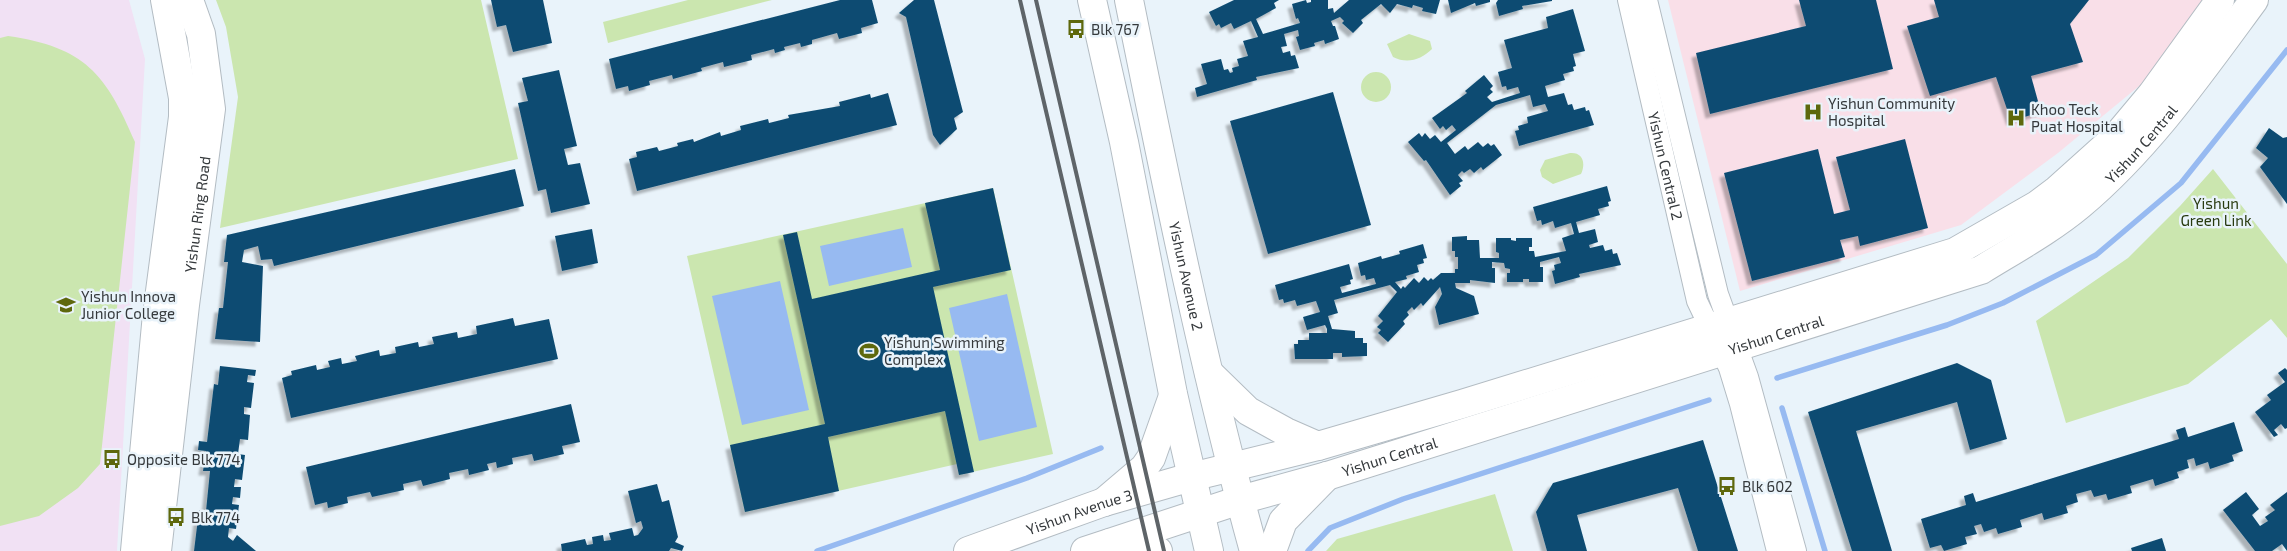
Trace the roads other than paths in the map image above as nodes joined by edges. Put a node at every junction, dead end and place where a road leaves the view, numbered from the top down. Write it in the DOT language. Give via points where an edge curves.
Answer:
graph roads {
  1 [pos="165,0"];
  2 [pos="189,0"];
  3 [pos="1092,0"];
  4 [pos="1146,0"];
  5 [pos="1628,0"];
  6 [pos="1647,0"];
  7 [pos="2220,0"];
  8 [pos="2254,0"];
  9 [pos="1132,13"];
  10 [pos="1725,337"];
  11 [pos="1209,373"];
  12 [pos="1174,394"];
  13 [pos="1747,401"];
  14 [pos="1318,446"];
  15 [pos="1231,467"];
  16 [pos="1327,476"];
  17 [pos="1191,477"];
  18 [pos="1240,500"];
  19 [pos="1104,502"];
  20 [pos="1199,513"];
  21 [pos="1098,547"];
  22 [pos="136,551"];
  23 [pos="157,551"];
  24 [pos="968,551"];
  25 [pos="1158,551"];
  26 [pos="1209,551"];
  27 [pos="1254,551"];
  28 [pos="1272,551"];
  29 [pos="1776,551"];
  30 [pos="1796,551"];
  1 -- 22 [label="main road, Yishun Ring Road" via="183,98 183,117 156,314"];
  2 -- 23 [label="main road, Yishun Ring Road" via="200,34 211,109"];
  3 -- 12 [label="main road"];
  4 -- 9 [label="main road"];
  5 -- 10 [label="street, Yishun Central 2" via="1697,301"];
  6 -- 10 [label="street, Yishun Central 2" via="1718,294"];
  7 -- 10 [label="main road, Yishun Central" via="2152,94 2116,137 2037,204 1955,252"];
  8 -- 10 [label="main road, Yishun Central" via="2135,154 2079,206 2044,231 1975,272"];
  9 -- 11 [label="main road, Yishun Avenue 2"];
  10 -- 13 [label="street"];
  10 -- 14 [label="main road, Yishun Central" via="1507,391"];
  10 -- 16 [label="main road, Yishun Central"];
  11 -- 14 [label="main road" via="1248,411"];
  11 -- 15 [label="main road, Yishun Avenue 2"];
  12 -- 17 [label="main road"];
  12 -- 19 [label="main road" via="1151,458 1144,468"];
  13 -- 29 [label="street"];
  13 -- 30 [label="street"];
  14 -- 15 [label="main road, Yishun Central"];
  15 -- 17 [label="main road, Yishun Central"];
  15 -- 18 [label="main road, Yishun Avenue 2"];
  16 -- 18 [label="main road, Yishun Central"];
  16 -- 28 [label="main road" via="1283,521"];
  17 -- 19 [label="main road, Yishun Avenue 3"];
  17 -- 20 [label="main road"];
  18 -- 20 [label="main road, Yishun Central"];
  18 -- 27 [label="main road, Yishun Avenue 2"];
  19 -- 24 [label="main road, Yishun Avenue 3"];
  20 -- 21 [label="main road"];
  20 -- 26 [label="main road"];
  21 -- 25 [label="main road" via="1141,545"];
}
